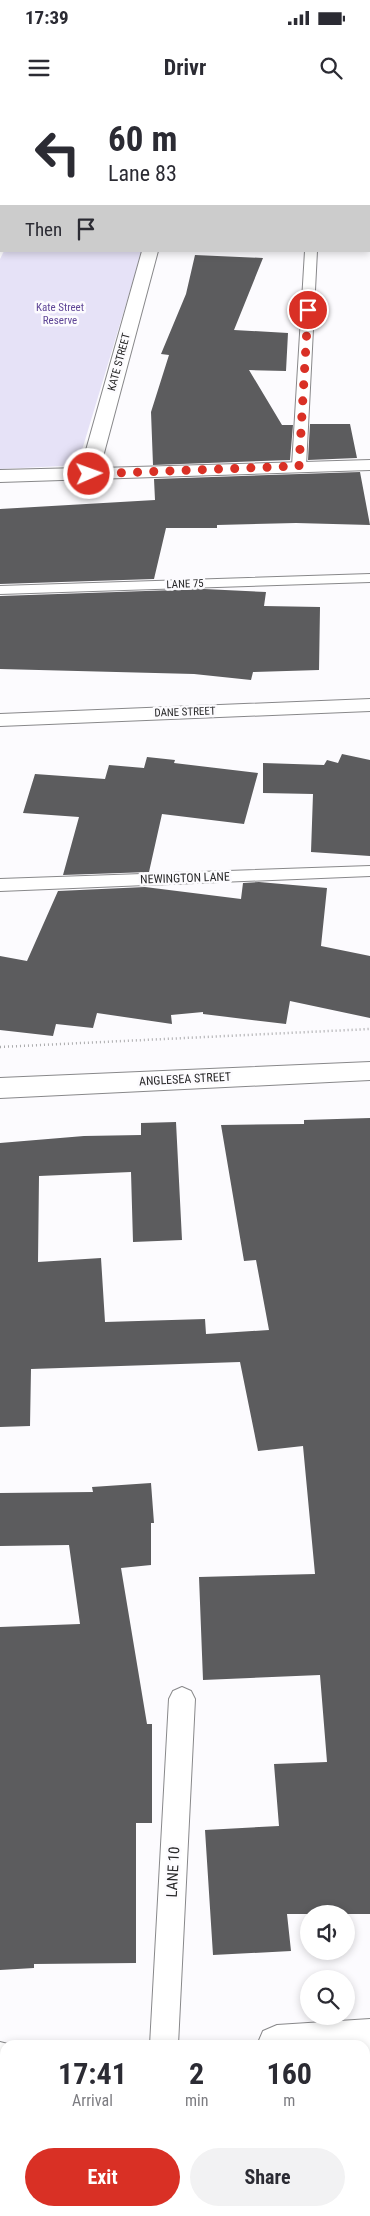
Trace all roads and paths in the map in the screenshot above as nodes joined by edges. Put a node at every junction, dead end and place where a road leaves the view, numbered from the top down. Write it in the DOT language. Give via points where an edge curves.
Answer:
graph roads {
  1 [pos="150,252"];
  2 [pos="311,252"];
  3 [pos="370,465"];
  4 [pos="299,466"];
  5 [pos="89,474"];
  6 [pos="0,476"];
  7 [pos="370,578"];
  8 [pos="0,590"];
  9 [pos="370,705"];
  10 [pos="0,720"];
  11 [pos="370,871"];
  12 [pos="0,885"];
  13 [pos="370,1029"];
  14 [pos="0,1047"];
  15 [pos="370,1071"];
  16 [pos="0,1088"];
  17 [pos="182,1699"];
  18 [pos="370,2039"];
  19 [pos="164,2040"];
  20 [pos="354,2040"];
  1 -- 5 [label="street, KATE STREET"];
  2 -- 4 [label="lane"];
  3 -- 4 [label="street"];
  4 -- 5 [label="street"];
  5 -- 6 [label="street"];
  7 -- 8 [label="lane, LANE 75"];
  9 -- 10 [label="street, DANE STREET"];
  11 -- 12 [label="lane, NEWINGTON LANE"];
  13 -- 14 [label="path"];
  15 -- 16 [label="street, ANGLESEA STREET"];
  17 -- 19 [label="lane, LANE 10"];
  18 -- 20 [label="street"];
}
